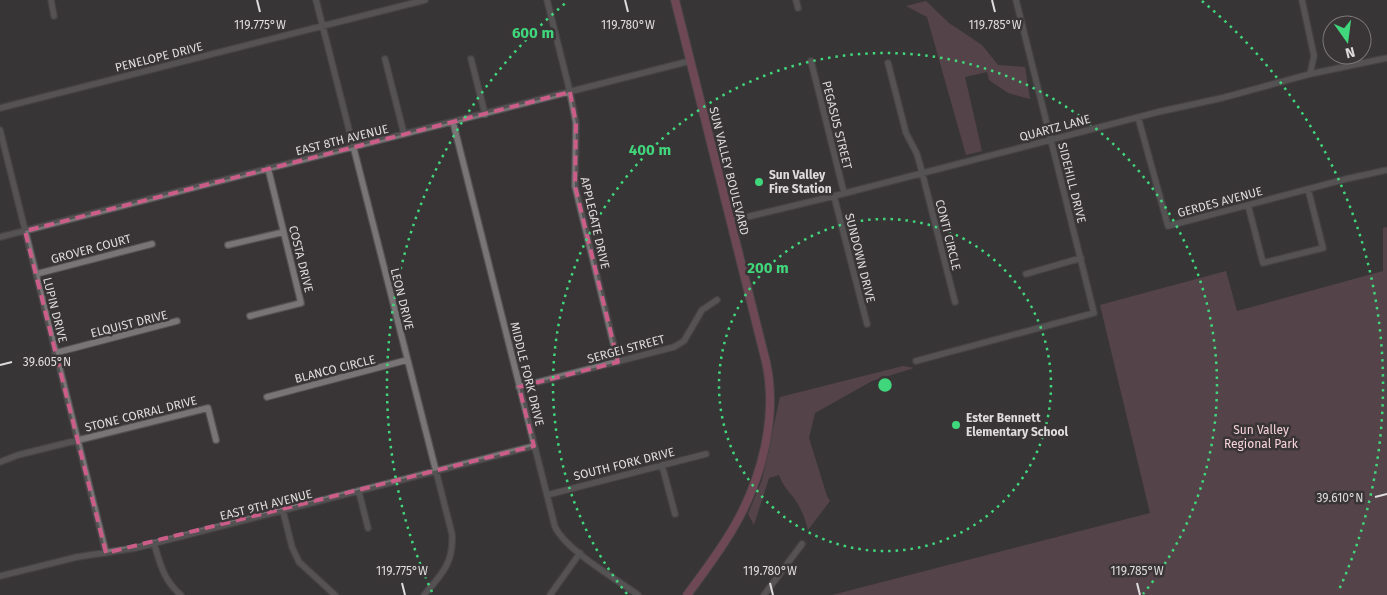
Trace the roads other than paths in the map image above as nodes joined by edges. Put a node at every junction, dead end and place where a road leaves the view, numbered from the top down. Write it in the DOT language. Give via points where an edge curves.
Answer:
graph roads {
  1 [pos="51,0"];
  2 [pos="316,0"];
  3 [pos="426,0"];
  4 [pos="547,0"];
  5 [pos="675,0"];
  6 [pos="796,0"];
  7 [pos="1016,0"];
  8 [pos="1302,0"];
  9 [pos="798,8"];
  10 [pos="54,16"];
  11 [pos="323,26"];
  12 [pos="1387,58"];
  13 [pos="385,59"];
  14 [pos="472,59"];
  15 [pos="690,61"];
  16 [pos="811,61"];
  17 [pos="888,63"];
  18 [pos="1310,74"];
  19 [pos="570,92"];
  20 [pos="0,108"];
  21 [pos="485,114"];
  22 [pos="1138,117"];
  23 [pos="454,122"];
  24 [pos="0,130"];
  25 [pos="404,134"];
  26 [pos="1051,140"];
  27 [pos="353,147"];
  28 [pos="268,168"];
  29 [pos="1387,170"];
  30 [pos="922,172"];
  31 [pos="1308,189"];
  32 [pos="844,193"];
  33 [pos="834,196"];
  34 [pos="1248,205"];
  35 [pos="730,221"];
  36 [pos="25,231"];
  37 [pos="284,232"];
  38 [pos="0,237"];
  39 [pos="152,244"];
  40 [pos="228,245"];
  41 [pos="1081,258"];
  42 [pos="36,274"];
  43 [pos="1026,274"];
  44 [pos="717,300"];
  45 [pos="955,302"];
  46 [pos="250,316"];
  47 [pos="178,321"];
  48 [pos="867,324"];
  49 [pos="56,353"];
  50 [pos="408,360"];
  51 [pos="916,361"];
  52 [pos="618,362"];
  53 [pos="519,387"];
  54 [pos="267,396"];
  55 [pos="216,440"];
  56 [pos="77,441"];
  57 [pos="534,446"];
  58 [pos="706,454"];
  59 [pos="0,462"];
  60 [pos="662,465"];
  61 [pos="436,472"];
  62 [pos="359,492"];
  63 [pos="547,495"];
  64 [pos="283,511"];
  65 [pos="675,514"];
  66 [pos="368,528"];
  67 [pos="154,543"];
  68 [pos="802,544"];
  69 [pos="106,553"];
  70 [pos="580,553"];
  71 [pos="0,576"];
  72 [pos="181,595"];
  73 [pos="335,595"];
  74 [pos="424,595"];
  75 [pos="550,595"];
  76 [pos="638,595"];
  77 [pos="687,595"];
  78 [pos="764,595"];
  1 -- 10 [label="street"];
  2 -- 11 [label="street, LEON DRIVE"];
  3 -- 11 [label="street, PENELOPE DRIVE"];
  4 -- 19 [label="street, APPLEGATE DRIVE"];
  5 -- 15 [label="main road, SUN VALLEY BOULEVARD"];
  6 -- 9 [label="street"];
  7 -- 26 [label="street, SIDEHILL DRIVE"];
  8 -- 18 [label="street" via="1314,56"];
  11 -- 20 [label="street, PENELOPE DRIVE"];
  11 -- 27 [label="street, LEON DRIVE"];
  12 -- 18 [label="street, QUARTZ LANE"];
  13 -- 25 [label="street"];
  14 -- 21 [label="street"];
  15 -- 19 [label="street, EAST 8TH AVENUE"];
  15 -- 35 [label="main road, SUN VALLEY BOULEVARD"];
  16 -- 32 [label="street, PEGASUS STREET"];
  17 -- 30 [label="street, CONTI CIRCLE" via="906,133"];
  18 -- 22 [label="street, QUARTZ LANE"];
  19 -- 21 [label="street, EAST 8TH AVENUE"];
  19 -- 52 [label="street, APPLEGATE DRIVE" via="576,123 574,186"];
  21 -- 23 [label="street, EAST 8TH AVENUE"];
  22 -- 26 [label="street, QUARTZ LANE"];
  22 -- 34 [label="street, GERDES AVENUE" via="1168,226"];
  23 -- 25 [label="street, EAST 8TH AVENUE"];
  23 -- 53 [label="street, MIDDLE FORK DRIVE"];
  24 -- 36 [label="street, LUPIN DRIVE"];
  25 -- 27 [label="street, EAST 8TH AVENUE"];
  26 -- 30 [label="street, QUARTZ LANE"];
  26 -- 41 [label="street, SIDEHILL DRIVE"];
  27 -- 28 [label="street, EAST 8TH AVENUE"];
  27 -- 50 [label="street, LEON DRIVE"];
  28 -- 36 [label="street, EAST 8TH AVENUE"];
  28 -- 37 [label="street, COSTA DRIVE"];
  29 -- 31 [label="street, GERDES AVENUE"];
  30 -- 32 [label="street, QUARTZ LANE"];
  30 -- 45 [label="street, CONTI CIRCLE"];
  31 -- 34 [label="street, GERDES AVENUE"];
  31 -- 34 [label="street" via="1323,248 1263,263"];
  32 -- 33 [label="street, QUARTZ LANE"];
  33 -- 35 [label="street, QUARTZ LANE"];
  33 -- 48 [label="street, SUNDOWN DRIVE"];
  35 -- 77 [label="main road, SUN VALLEY BOULEVARD" via="768,372 769,420 761,458 744,508"];
  36 -- 38 [label="street, EAST 8TH AVENUE"];
  36 -- 42 [label="street, LUPIN DRIVE"];
  37 -- 40 [label="street"];
  37 -- 46 [label="street, COSTA DRIVE" via="301,303"];
  39 -- 42 [label="street, GROVER COURT"];
  41 -- 43 [label="street"];
  41 -- 51 [label="street, SIDEHILL DRIVE" via="1094,313"];
  42 -- 49 [label="street, LUPIN DRIVE"];
  44 -- 52 [label="street, SERGEI STREET" via="702,310 680,344"];
  47 -- 49 [label="street, ELQUIST DRIVE"];
  49 -- 56 [label="street, LUPIN DRIVE"];
  50 -- 54 [label="street, BLANCO CIRCLE"];
  50 -- 61 [label="street, LEON DRIVE"];
  52 -- 53 [label="street, SERGEI STREET"];
  53 -- 57 [label="street, MIDDLE FORK DRIVE"];
  55 -- 56 [label="street, STONE CORRAL DRIVE" via="208,408"];
  56 -- 59 [label="street"];
  56 -- 69 [label="street, LUPIN DRIVE"];
  57 -- 61 [label="street, EAST 9TH AVENUE"];
  57 -- 63 [label="street, MIDDLE FORK DRIVE"];
  58 -- 60 [label="street, SOUTH FORK DRIVE"];
  60 -- 63 [label="street, SOUTH FORK DRIVE"];
  60 -- 65 [label="street"];
  61 -- 62 [label="street, EAST 9TH AVENUE"];
  61 -- 74 [label="street, LEON DRIVE" via="452,534 452,550 446,567"];
  62 -- 64 [label="street, EAST 9TH AVENUE"];
  62 -- 66 [label="street"];
  63 -- 70 [label="street, MIDDLE FORK DRIVE" via="555,527"];
  64 -- 67 [label="street, EAST 9TH AVENUE"];
  64 -- 73 [label="street" via="292,547 300,562"];
  67 -- 69 [label="street, EAST 9TH AVENUE"];
  67 -- 72 [label="street" via="164,575"];
  68 -- 78 [label="street"];
  69 -- 71 [label="street, EAST 9TH AVENUE"];
  70 -- 75 [label="street"];
  70 -- 76 [label="street, MIDDLE FORK DRIVE"];
}
